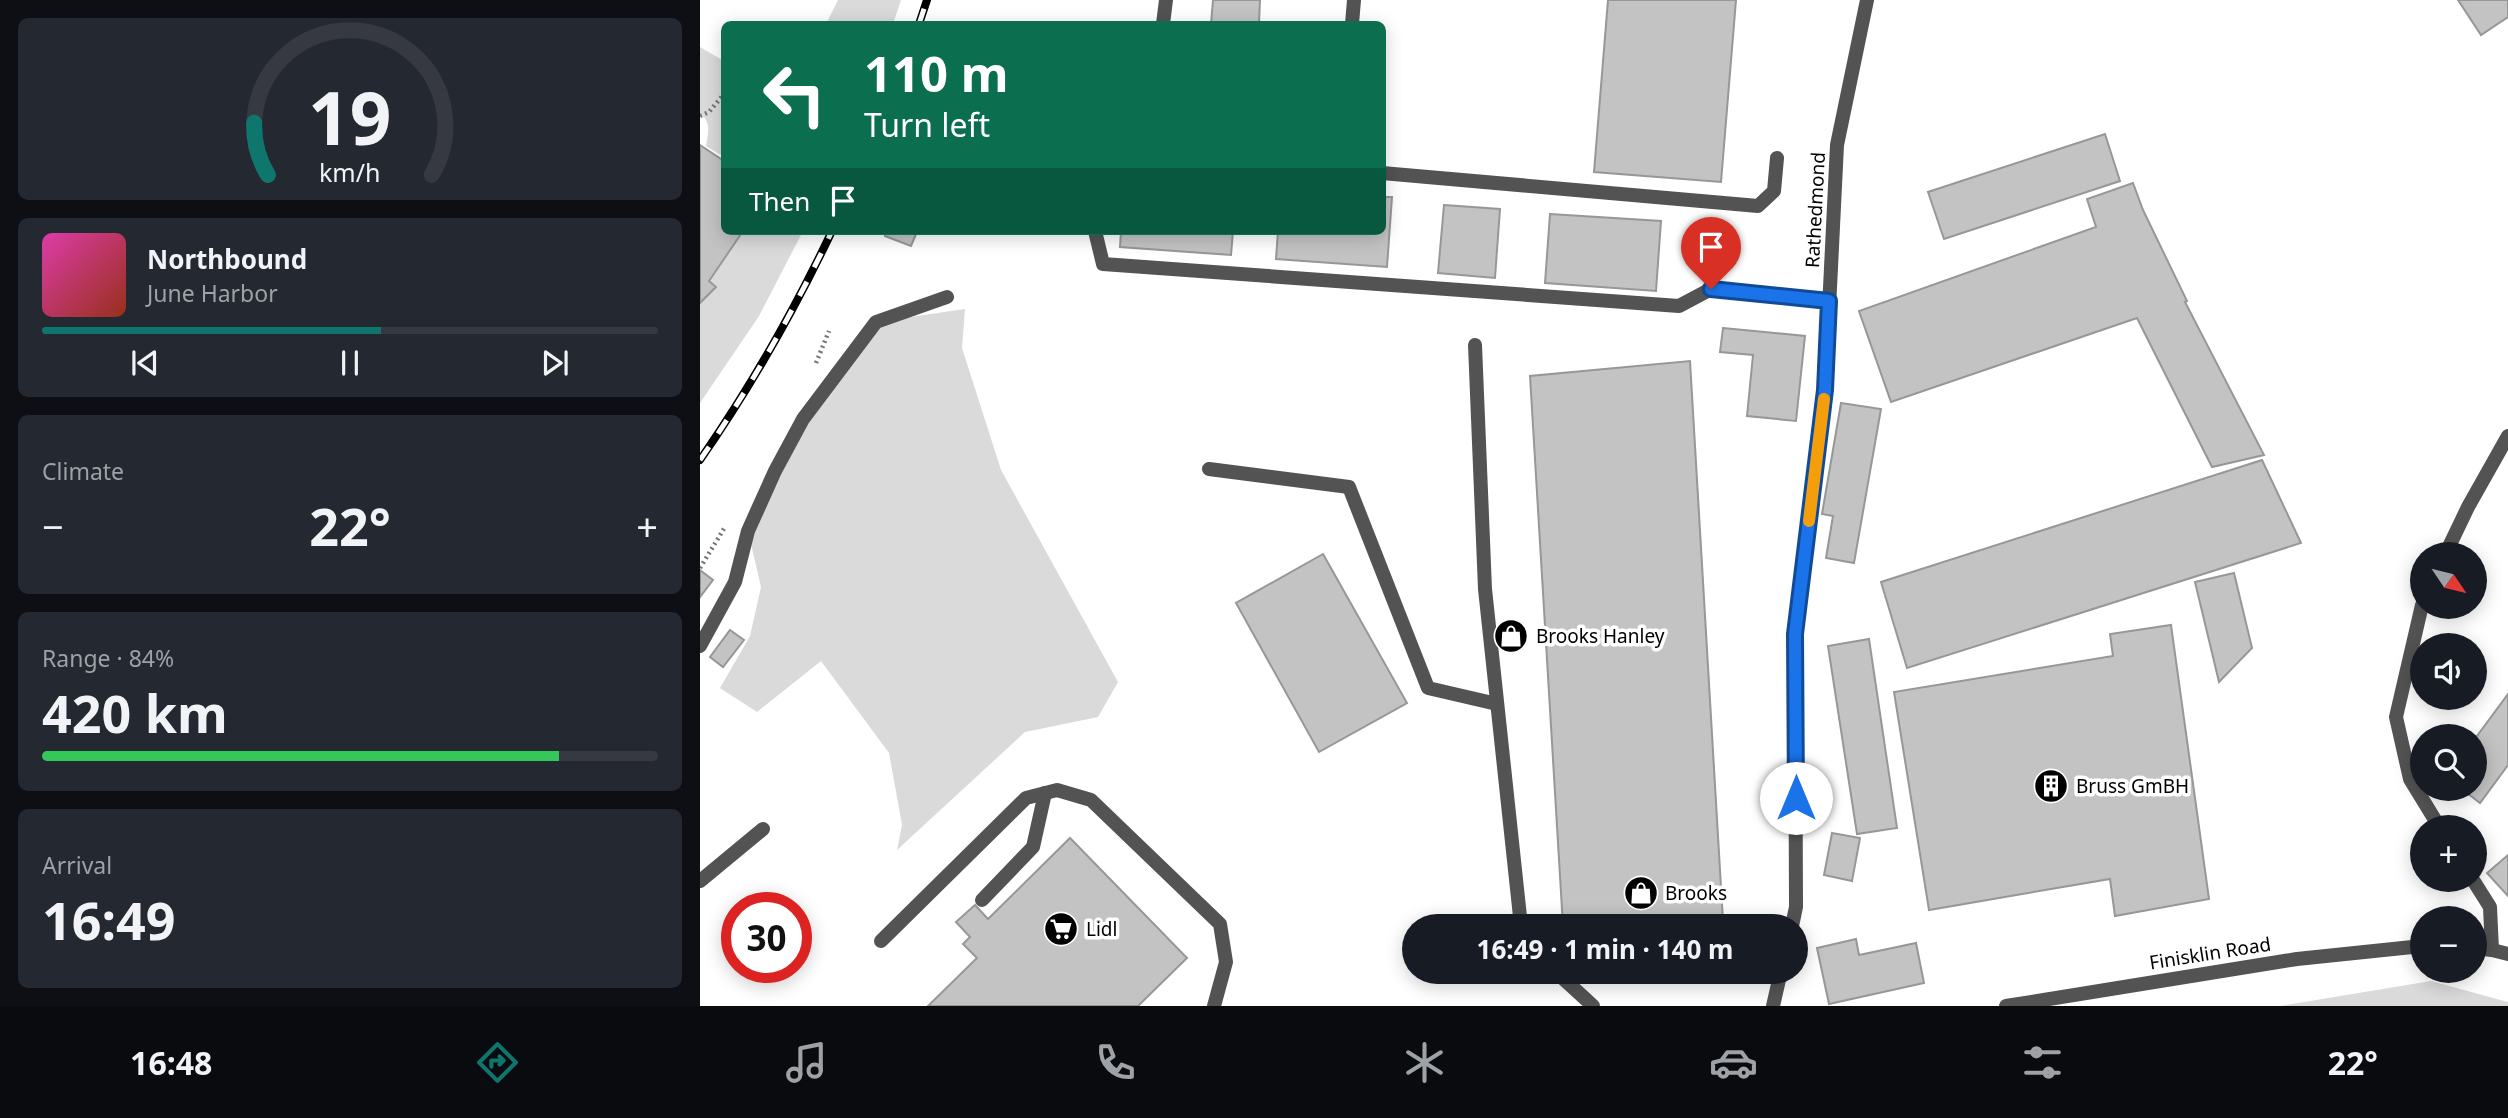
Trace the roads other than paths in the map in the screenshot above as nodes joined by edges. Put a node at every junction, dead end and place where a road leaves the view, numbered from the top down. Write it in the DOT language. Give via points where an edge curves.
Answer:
graph roads {
  1 [pos="1166,0"];
  2 [pos="1354,0"];
  3 [pos="1867,0"];
  4 [pos="1163,21"];
  5 [pos="1352,21"];
  6 [pos="1777,158"];
  7 [pos="1386,173"];
  8 [pos="1095,235"];
  9 [pos="947,297"];
  10 [pos="1829,301"];
  11 [pos="1475,345"];
  12 [pos="2508,436"];
  13 [pos="1209,469"];
  14 [pos="2451,542"];
  15 [pos="2419,620"];
  16 [pos="700,646"];
  17 [pos="1497,704"];
  18 [pos="1045,793"];
  19 [pos="2432,815"];
  20 [pos="763,829"];
  21 [pos="700,881"];
  22 [pos="2481,892"];
  23 [pos="982,900"];
  24 [pos="1520,914"];
  25 [pos="1795,914"];
  26 [pos="881,941"];
  27 [pos="2410,947"];
  28 [pos="2487,949"];
  29 [pos="2492,950"];
  30 [pos="2508,954"];
  31 [pos="1569,984"];
  32 [pos="1778,984"];
  33 [pos="1214,1006"];
  34 [pos="1592,1006"];
  35 [pos="1773,1006"];
  36 [pos="2006,1006"];
  1 -- 4 [label="street"];
  2 -- 5 [label="street"];
  3 -- 10 [label="street, Rathedmond" via="1838,145"];
  6 -- 7 [label="street" via="1774,191 1758,206"];
  8 -- 10 [label="street" via="1102,264 1679,306 1711,289"];
  9 -- 16 [label="street" via="876,322 803,419 748,531 735,582"];
  10 -- 25 [label="street, Rathedmond" via="1825,390 1795,634"];
  11 -- 17 [label="street" via="1485,589"];
  12 -- 14 [label="street"];
  13 -- 17 [label="street" via="1349,487 1428,688"];
  15 -- 19 [label="street" via="2396,717 2410,779"];
  17 -- 24 [label="street"];
  18 -- 23 [label="street" via="1033,846"];
  18 -- 26 [label="street" via="1026,798"];
  18 -- 33 [label="street" via="1057,790 1091,800 1220,924 1226,962"];
  20 -- 21 [label="street"];
  22 -- 29 [label="street" via="2490,907"];
  27 -- 36 [label="street, Finisklin Road" via="2297,959"];
  28 -- 29 [label="street"];
  29 -- 30 [label="street"];
  31 -- 34 [label="street"];
  32 -- 35 [label="street"];
}
